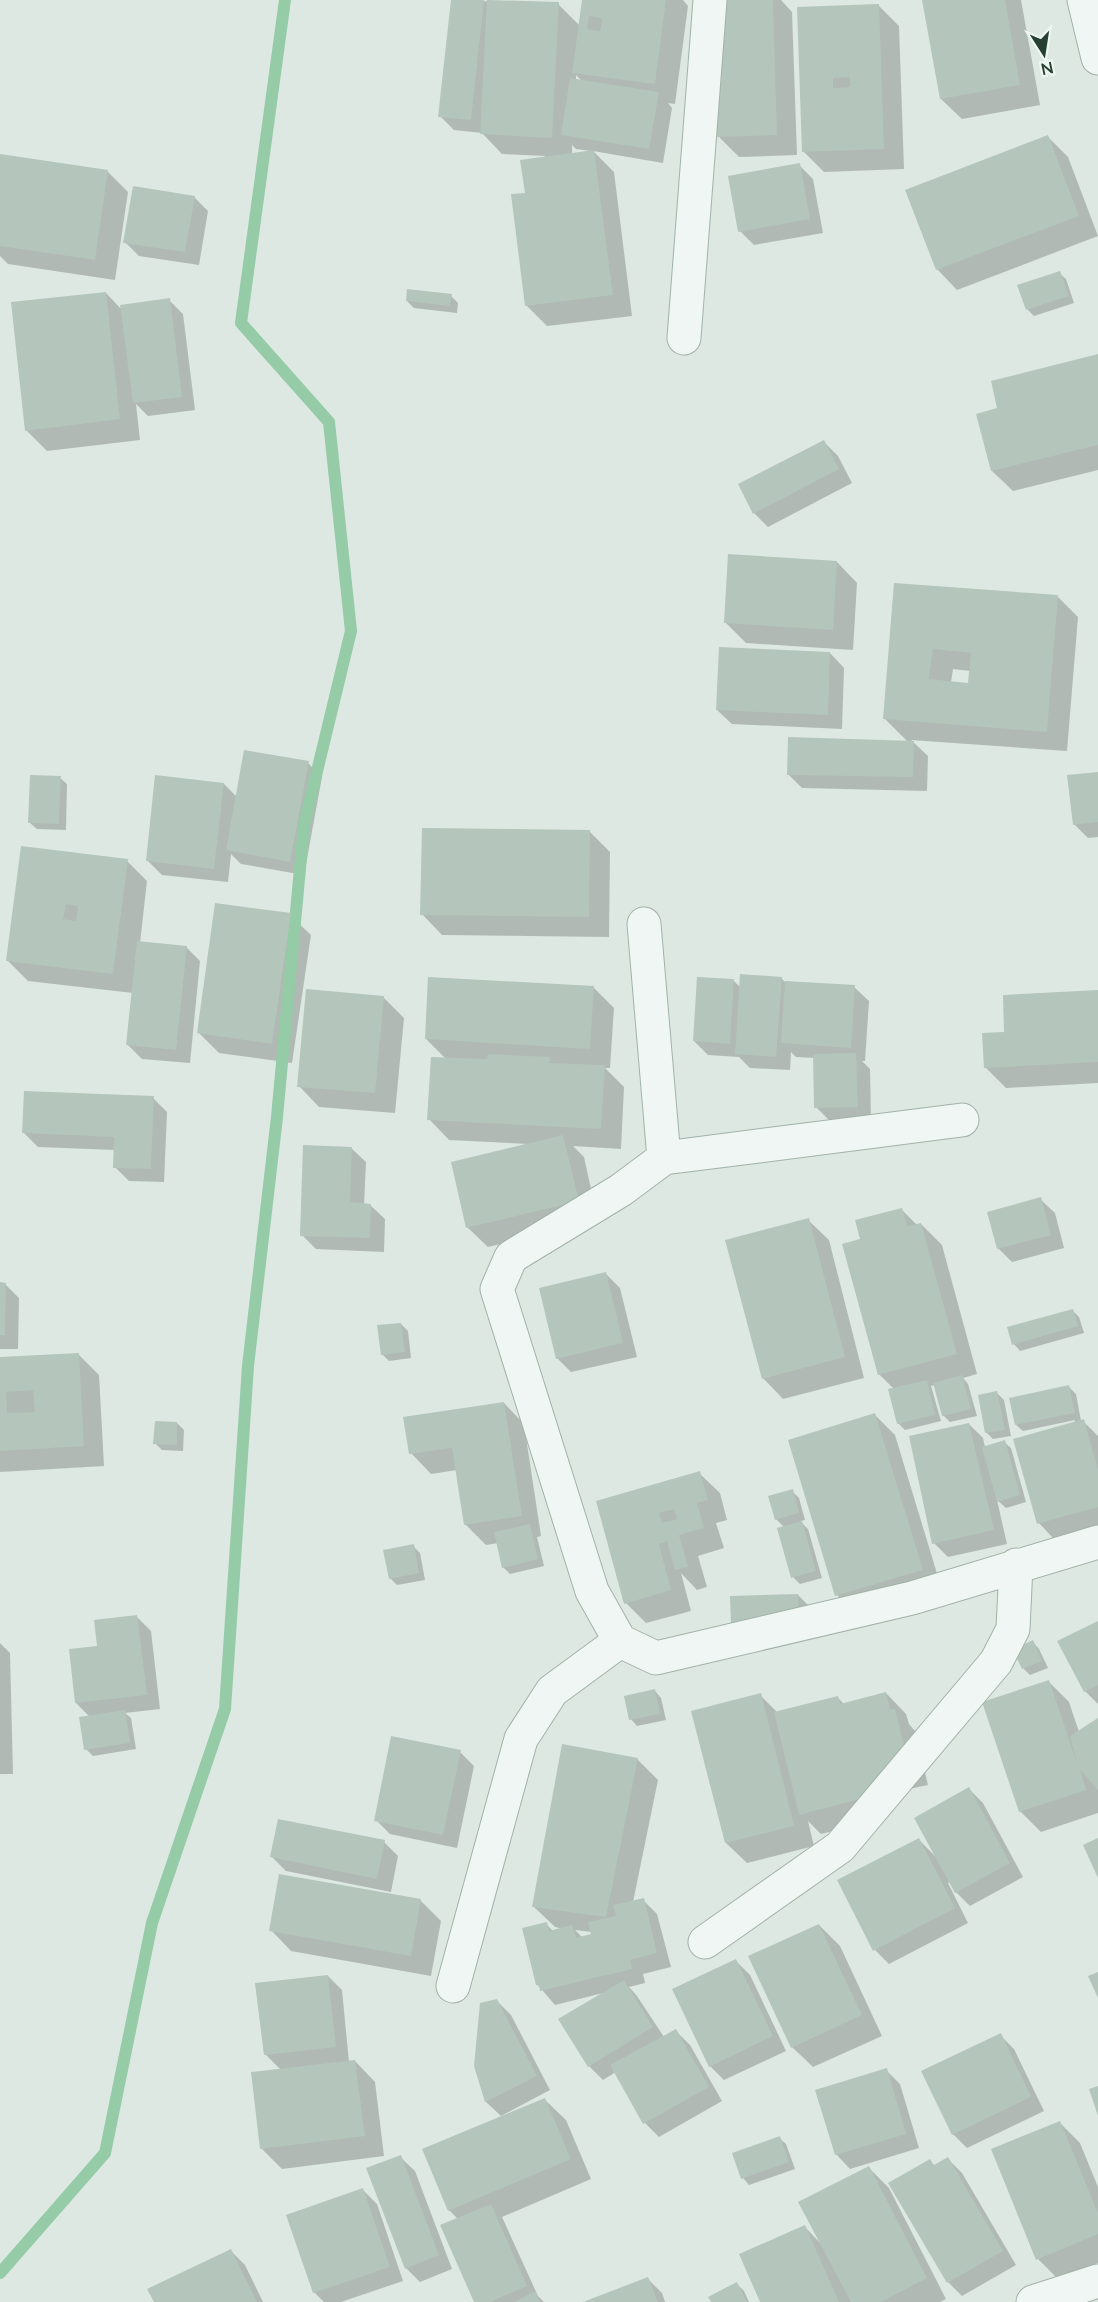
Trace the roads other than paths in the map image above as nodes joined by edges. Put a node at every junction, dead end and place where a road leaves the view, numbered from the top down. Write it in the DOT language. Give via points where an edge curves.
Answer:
graph roads {
  1 [pos="710,0"];
  2 [pos="1084,0"];
  3 [pos="1098,58"];
  4 [pos="684,338"];
  5 [pos="644,924"];
  6 [pos="962,1120"];
  7 [pos="663,1158"];
  8 [pos="1098,1542"];
  9 [pos="1016,1565"];
  10 [pos="620,1641"];
  11 [pos="705,1942"];
  12 [pos="453,1986"];
  13 [pos="1098,2281"];
  14 [pos="1033,2302"];
  1 -- 4 [label="street"];
  2 -- 3 [label="street"];
  5 -- 7 [label="street"];
  6 -- 7 [label="street"];
  7 -- 10 [label="street" via="621,1190 511,1257 497,1289 592,1590"];
  8 -- 9 [label="street"];
  9 -- 10 [label="street" via="912,1598 656,1658"];
  9 -- 11 [label="street" via="1013,1629 996,1662 840,1847"];
  10 -- 12 [label="street" via="552,1691 521,1739"];
  13 -- 14 [label="street"];
}
